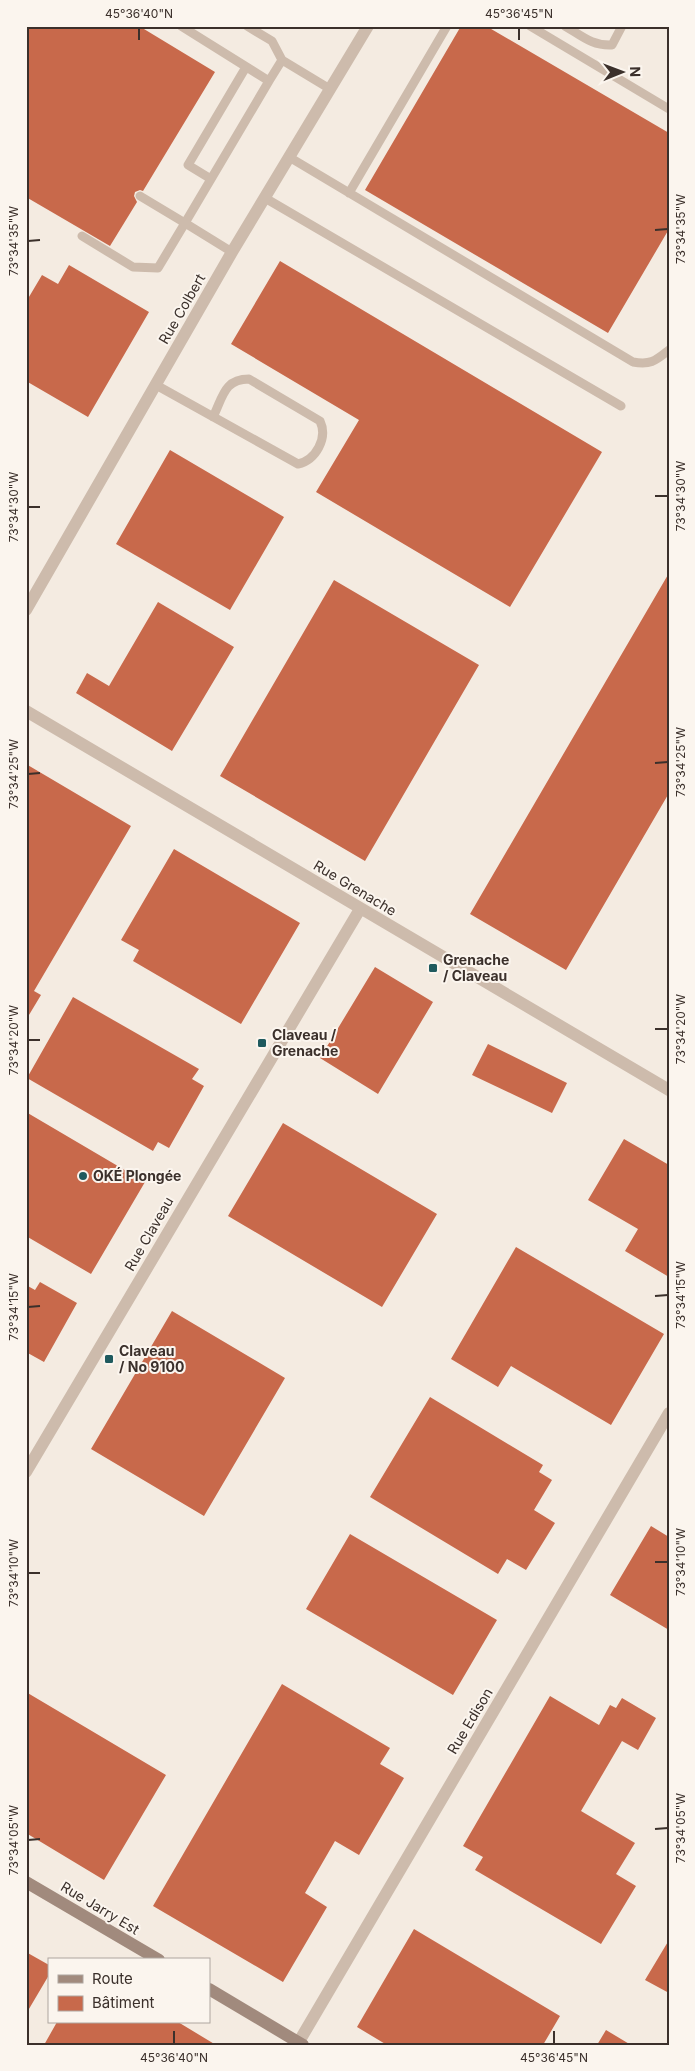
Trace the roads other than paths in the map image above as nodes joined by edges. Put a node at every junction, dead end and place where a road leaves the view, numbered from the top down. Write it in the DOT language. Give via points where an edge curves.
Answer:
graph roads {
  1 [pos="181,26"];
  2 [pos="247,26"];
  3 [pos="447,26"];
  4 [pos="530,26"];
  5 [pos="565,26"];
  6 [pos="622,26"];
  7 [pos="366,27"];
  8 [pos="282,60"];
  9 [pos="246,66"];
  10 [pos="269,80"];
  11 [pos="330,89"];
  12 [pos="669,109"];
  13 [pos="289,157"];
  14 [pos="211,179"];
  15 [pos="349,193"];
  16 [pos="140,196"];
  17 [pos="265,198"];
  18 [pos="185,223"];
  19 [pos="82,236"];
  20 [pos="232,252"];
  21 [pos="669,350"];
  22 [pos="156,385"];
  23 [pos="622,406"];
  24 [pos="213,417"];
  25 [pos="26,610"];
  26 [pos="26,711"];
  27 [pos="360,909"];
  28 [pos="669,1090"];
  29 [pos="669,1412"];
  30 [pos="26,1472"];
  31 [pos="26,1882"];
  32 [pos="155,1958"];
  33 [pos="210,1990"];
  34 [pos="299,2044"];
  1 -- 9 [label="lane"];
  2 -- 8 [label="lane" via="272,41"];
  3 -- 15 [label="lane"];
  4 -- 12 [label="lane"];
  5 -- 6 [label="lane" via="594,44 612,45"];
  7 -- 11 [label="street, Rue Colbert"];
  8 -- 10 [label="lane"];
  8 -- 11 [label="lane"];
  9 -- 10 [label="lane"];
  9 -- 14 [label="lane" via="188,165"];
  10 -- 14 [label="lane"];
  11 -- 13 [label="street, Rue Colbert"];
  13 -- 15 [label="lane"];
  13 -- 17 [label="street, Rue Colbert"];
  14 -- 18 [label="lane"];
  15 -- 21 [label="lane" via="633,362 645,364"];
  16 -- 18 [label="lane"];
  17 -- 20 [label="street, Rue Colbert"];
  17 -- 23 [label="lane"];
  18 -- 19 [label="lane" via="158,268 134,267"];
  18 -- 20 [label="lane"];
  20 -- 22 [label="street, Rue Colbert"];
  22 -- 24 [label="lane"];
  22 -- 25 [label="street, Rue Colbert"];
  24 -- 24 [label="lane" via="298,464 311,458 323,438 320,421 249,379 237,379 229,384"];
  26 -- 27 [label="street, Rue Grenache"];
  27 -- 28 [label="street, Rue Grenache"];
  27 -- 30 [label="street, Rue Claveau"];
  29 -- 34 [label="street, Rue Edison"];
  31 -- 32 [label="street, Rue Jarry Est"];
  33 -- 34 [label="street"];
}
